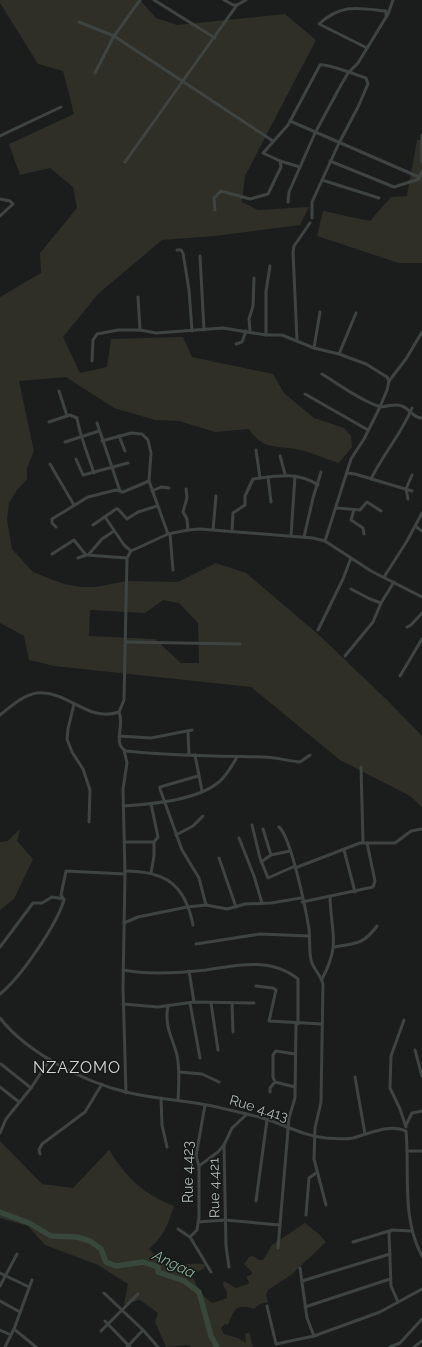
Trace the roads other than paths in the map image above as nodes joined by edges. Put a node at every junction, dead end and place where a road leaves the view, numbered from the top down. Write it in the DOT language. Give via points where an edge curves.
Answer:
graph roads {
  1 [pos="140,0"];
  2 [pos="154,0"];
  3 [pos="224,0"];
  4 [pos="246,0"];
  5 [pos="393,0"];
  6 [pos="237,5"];
  7 [pos="386,16"];
  8 [pos="79,22"];
  9 [pos="114,36"];
  10 [pos="215,38"];
  11 [pos="367,48"];
  12 [pos="95,73"];
  13 [pos="348,73"];
  14 [pos="183,82"];
  15 [pos="61,107"];
  16 [pos="290,121"];
  17 [pos="315,133"];
  18 [pos="422,135"];
  19 [pos="0,136"];
  20 [pos="273,141"];
  21 [pos="339,143"];
  22 [pos="280,161"];
  23 [pos="330,161"];
  24 [pos="125,162"];
  25 [pos="422,162"];
  26 [pos="300,167"];
  27 [pos="422,171"];
  28 [pos="419,177"];
  29 [pos="322,180"];
  30 [pos="379,198"];
  31 [pos="0,199"];
  32 [pos="288,202"];
  33 [pos="215,210"];
  34 [pos="0,216"];
  35 [pos="312,218"];
  36 [pos="310,223"];
  37 [pos="177,250"];
  38 [pos="200,256"];
  39 [pos="270,266"];
  40 [pos="254,278"];
  41 [pos="138,297"];
  42 [pos="320,312"];
  43 [pos="356,313"];
  44 [pos="140,330"];
  45 [pos="204,330"];
  46 [pos="192,331"];
  47 [pos="248,331"];
  48 [pos="422,331"];
  49 [pos="266,335"];
  50 [pos="297,340"];
  51 [pos="236,344"];
  52 [pos="314,348"];
  53 [pos="339,354"];
  54 [pos="92,361"];
  55 [pos="322,374"];
  56 [pos="389,381"];
  57 [pos="59,391"];
  58 [pos="305,394"];
  59 [pos="380,407"];
  60 [pos="411,410"];
  61 [pos="67,416"];
  62 [pos="422,418"];
  63 [pos="49,422"];
  64 [pos="97,423"];
  65 [pos="368,430"];
  66 [pos="99,431"];
  67 [pos="82,436"];
  68 [pos="120,436"];
  69 [pos="102,440"];
  70 [pos="65,442"];
  71 [pos="256,450"];
  72 [pos="125,451"];
  73 [pos="280,456"];
  74 [pos="76,459"];
  75 [pos="128,463"];
  76 [pos="50,464"];
  77 [pos="111,468"];
  78 [pos="321,472"];
  79 [pos="94,473"];
  80 [pos="347,473"];
  81 [pos="285,474"];
  82 [pos="295,476"];
  83 [pos="412,476"];
  84 [pos="268,477"];
  85 [pos="260,478"];
  86 [pos="371,479"];
  87 [pos="149,481"];
  88 [pos="318,485"];
  89 [pos="168,488"];
  90 [pos="186,489"];
  91 [pos="406,489"];
  92 [pos="120,491"];
  93 [pos="152,491"];
  94 [pos="412,491"];
  95 [pos="216,496"];
  96 [pos="408,499"];
  97 [pos="271,502"];
  98 [pos="74,505"];
  99 [pos="157,506"];
  100 [pos="336,508"];
  101 [pos="354,510"];
  102 [pos="381,510"];
  103 [pos="422,513"];
  104 [pos="105,517"];
  105 [pos="93,525"];
  106 [pos="416,526"];
  107 [pos="56,528"];
  108 [pos="188,530"];
  109 [pos="213,530"];
  110 [pos="114,531"];
  111 [pos="232,531"];
  112 [pos="422,531"];
  113 [pos="169,534"];
  114 [pos="364,534"];
  115 [pos="291,536"];
  116 [pos="304,537"];
  117 [pos="325,541"];
  118 [pos="131,551"];
  119 [pos="52,554"];
  120 [pos="88,555"];
  121 [pos="78,558"];
  122 [pos="127,558"];
  123 [pos="351,558"];
  124 [pos="173,570"];
  125 [pos="384,577"];
  126 [pos="394,582"];
  127 [pos="352,589"];
  128 [pos="422,597"];
  129 [pos="381,603"];
  130 [pos="422,613"];
  131 [pos="407,627"];
  132 [pos="318,630"];
  133 [pos="422,639"];
  134 [pos="126,642"];
  135 [pos="240,644"];
  136 [pos="345,656"];
  137 [pos="400,676"];
  138 [pos="74,704"];
  139 [pos="119,712"];
  140 [pos="0,715"];
  141 [pos="192,730"];
  142 [pos="188,732"];
  143 [pos="119,736"];
  144 [pos="124,750"];
  145 [pos="189,755"];
  146 [pos="195,755"];
  147 [pos="310,755"];
  148 [pos="237,757"];
  149 [pos="360,767"];
  150 [pos="198,776"];
  151 [pos="202,791"];
  152 [pos="164,803"];
  153 [pos="151,804"];
  154 [pos="123,806"];
  155 [pos="202,816"];
  156 [pos="89,822"];
  157 [pos="252,825"];
  158 [pos="280,827"];
  159 [pos="263,829"];
  160 [pos="422,830"];
  161 [pos="176,835"];
  162 [pos="238,838"];
  163 [pos="124,842"];
  164 [pos="154,842"];
  165 [pos="365,843"];
  166 [pos="344,850"];
  167 [pos="290,851"];
  168 [pos="271,855"];
  169 [pos="219,858"];
  170 [pos="261,862"];
  171 [pos="295,867"];
  172 [pos="125,872"];
  173 [pos="151,873"];
  174 [pos="355,892"];
  175 [pos="330,897"];
  176 [pos="301,898"];
  177 [pos="64,899"];
  178 [pos="302,902"];
  179 [pos="262,903"];
  180 [pos="206,905"];
  181 [pos="188,907"];
  182 [pos="236,908"];
  183 [pos="124,923"];
  184 [pos="193,925"];
  185 [pos="377,926"];
  186 [pos="309,936"];
  187 [pos="196,944"];
  188 [pos="334,946"];
  189 [pos="0,947"];
  190 [pos="123,970"];
  191 [pos="189,971"];
  192 [pos="322,979"];
  193 [pos="256,986"];
  194 [pos="0,994"];
  195 [pos="194,1002"];
  196 [pos="190,1003"];
  197 [pos="211,1003"];
  198 [pos="232,1003"];
  199 [pos="254,1003"];
  200 [pos="123,1004"];
  201 [pos="168,1006"];
  202 [pos="0,1018"];
  203 [pos="404,1020"];
  204 [pos="297,1024"];
  205 [pos="322,1024"];
  206 [pos="234,1032"];
  207 [pos="218,1050"];
  208 [pos="415,1050"];
  209 [pos="295,1054"];
  210 [pos="200,1058"];
  211 [pos="50,1059"];
  212 [pos="1,1064"];
  213 [pos="179,1072"];
  214 [pos="422,1076"];
  215 [pos="355,1078"];
  216 [pos="219,1082"];
  217 [pos="275,1082"];
  218 [pos="102,1084"];
  219 [pos="0,1087"];
  220 [pos="295,1087"];
  221 [pos="31,1088"];
  222 [pos="270,1092"];
  223 [pos="126,1093"];
  224 [pos="161,1098"];
  225 [pos="178,1100"];
  226 [pos="19,1102"];
  227 [pos="205,1105"];
  228 [pos="422,1111"];
  229 [pos="246,1115"];
  230 [pos="267,1120"];
  231 [pos="406,1127"];
  232 [pos="288,1129"];
  233 [pos="406,1131"];
  234 [pos="0,1133"];
  235 [pos="365,1134"];
  236 [pos="315,1136"];
  237 [pos="224,1145"];
  238 [pos="167,1147"];
  239 [pos="422,1150"];
  240 [pos="407,1151"];
  241 [pos="40,1154"];
  242 [pos="199,1166"];
  243 [pos="316,1173"];
  244 [pos="256,1201"];
  245 [pos="326,1205"];
  246 [pos="306,1216"];
  247 [pos="225,1220"];
  248 [pos="198,1222"];
  249 [pos="280,1225"];
  250 [pos="178,1229"];
  251 [pos="390,1231"];
  252 [pos="412,1231"];
  253 [pos="190,1237"];
  254 [pos="353,1242"];
  255 [pos="278,1248"];
  256 [pos="17,1254"];
  257 [pos="390,1254"];
  258 [pos="422,1256"];
  259 [pos="229,1267"];
  260 [pos="300,1268"];
  261 [pos="211,1272"];
  262 [pos="0,1273"];
  263 [pos="6,1276"];
  264 [pos="390,1278"];
  265 [pos="32,1280"];
  266 [pos="302,1281"];
  267 [pos="0,1286"];
  268 [pos="29,1287"];
  269 [pos="422,1289"];
  270 [pos="104,1293"];
  271 [pos="138,1294"];
  272 [pos="0,1300"];
  273 [pos="398,1302"];
  274 [pos="267,1306"];
  275 [pos="305,1307"];
  276 [pos="122,1310"];
  277 [pos="20,1312"];
  278 [pos="422,1319"];
  279 [pos="105,1321"];
  280 [pos="108,1324"];
  281 [pos="14,1329"];
  282 [pos="0,1330"];
  283 [pos="143,1330"];
  284 [pos="102,1331"];
  285 [pos="10,1335"];
  286 [pos="314,1336"];
  287 [pos="422,1341"];
  288 [pos="5,1347"];
  289 [pos="36,1347"];
  290 [pos="129,1347"];
  291 [pos="158,1347"];
  292 [pos="390,1347"];
  293 [pos="414,1347"];
  1 -- 9 [label="street"];
  2 -- 10 [label="street"];
  3 -- 6 [label="street"];
  4 -- 6 [label="street"];
  5 -- 7 [label="street"];
  6 -- 10 [label="street"];
  7 -- 11 [label="street"];
  7 -- 11 [label="street" via="386,11 349,7 335,11 319,24"];
  8 -- 9 [label="street"];
  9 -- 12 [label="street"];
  9 -- 14 [label="street"];
  10 -- 14 [label="street"];
  11 -- 13 [label="street"];
  13 -- 16 [label="street" via="325,64 320,65"];
  13 -- 17 [label="street"];
  13 -- 21 [label="street" via="366,78 368,82 358,108"];
  14 -- 20 [label="street"];
  14 -- 24 [label="street"];
  15 -- 19 [label="street"];
  16 -- 17 [label="street"];
  16 -- 20 [label="street"];
  17 -- 21 [label="street"];
  17 -- 26 [label="street"];
  18 -- 25 [label="street"];
  20 -- 22 [label="street" via="263,153"];
  21 -- 23 [label="street"];
  21 -- 28 [label="street"];
  22 -- 26 [label="street"];
  22 -- 33 [label="street" via="281,167 268,194 250,199 222,191 214,198"];
  23 -- 28 [label="street" via="394,187"];
  23 -- 29 [label="street"];
  26 -- 32 [label="street" via="287,198"];
  27 -- 28 [label="street"];
  29 -- 30 [label="street"];
  29 -- 35 [label="street" via="311,206"];
  31 -- 34 [label="street" via="13,204"];
  36 -- 50 [label="street" via="294,246 293,252"];
  37 -- 46 [label="street" via="183,253"];
  38 -- 45 [label="street"];
  39 -- 49 [label="street" via="266,291"];
  40 -- 47 [label="street"];
  41 -- 44 [label="street"];
  42 -- 52 [label="street"];
  43 -- 53 [label="street"];
  44 -- 46 [label="street" via="156,333"];
  44 -- 54 [label="street" via="118,330 97,334 93,340"];
  45 -- 46 [label="street"];
  45 -- 47 [label="street" via="223,328"];
  47 -- 49 [label="street"];
  47 -- 51 [label="street" via="242,342"];
  48 -- 56 [label="street" via="406,359"];
  49 -- 50 [label="street"];
  50 -- 52 [label="street"];
  52 -- 53 [label="street"];
  53 -- 56 [label="street" via="366,364 387,377"];
  55 -- 59 [label="street" via="352,394"];
  56 -- 59 [label="street"];
  57 -- 61 [label="street"];
  58 -- 65 [label="street"];
  59 -- 60 [label="street" via="395,404"];
  59 -- 65 [label="street"];
  60 -- 62 [label="street" via="416,417"];
  60 -- 86 [label="street"];
  61 -- 63 [label="street"];
  61 -- 67 [label="street" via="76,418"];
  64 -- 66 [label="street"];
  65 -- 80 [label="street" via="351,459"];
  66 -- 67 [label="street"];
  66 -- 69 [label="street"];
  67 -- 70 [label="street"];
  67 -- 79 [label="street"];
  68 -- 69 [label="street"];
  68 -- 72 [label="street"];
  68 -- 87 [label="street" via="138,433 148,440 151,453"];
  69 -- 77 [label="street"];
  71 -- 85 [label="street"];
  73 -- 81 [label="street"];
  74 -- 79 [label="street" via="83,475"];
  75 -- 77 [label="street"];
  76 -- 98 [label="street"];
  77 -- 79 [label="street"];
  77 -- 92 [label="street"];
  78 -- 88 [label="street"];
  80 -- 86 [label="street"];
  80 -- 100 [label="street"];
  81 -- 82 [label="street"];
  81 -- 84 [label="street"];
  82 -- 88 [label="street"];
  82 -- 115 [label="street"];
  83 -- 91 [label="street"];
  84 -- 85 [label="street"];
  84 -- 97 [label="street"];
  85 -- 111 [label="street" via="251,480 245,504 233,513"];
  86 -- 91 [label="street"];
  87 -- 92 [label="street"];
  87 -- 93 [label="street"];
  88 -- 116 [label="street" via="312,498"];
  89 -- 93 [label="street" via="162,487"];
  90 -- 108 [label="street" via="183,512"];
  91 -- 94 [label="street"];
  91 -- 96 [label="street"];
  92 -- 98 [label="street" via="104,493"];
  93 -- 99 [label="street"];
  95 -- 109 [label="street"];
  98 -- 107 [label="street" via="52,519"];
  99 -- 104 [label="street" via="138,512 130,519 118,509"];
  99 -- 113 [label="street"];
  100 -- 101 [label="street"];
  100 -- 117 [label="street"];
  101 -- 102 [label="street" via="360,510 367,502"];
  101 -- 114 [label="street" via="351,520 363,528"];
  103 -- 106 [label="street"];
  104 -- 105 [label="street"];
  104 -- 110 [label="street"];
  106 -- 112 [label="street"];
  106 -- 125 [label="street"];
  108 -- 109 [label="street"];
  108 -- 113 [label="street"];
  109 -- 111 [label="street"];
  110 -- 118 [label="street"];
  110 -- 120 [label="street" via="102,539"];
  111 -- 115 [label="street"];
  113 -- 118 [label="street"];
  113 -- 124 [label="street"];
  115 -- 116 [label="street"];
  116 -- 117 [label="street"];
  117 -- 123 [label="street"];
  118 -- 122 [label="street"];
  119 -- 120 [label="street" via="74,540"];
  120 -- 121 [label="street"];
  120 -- 122 [label="street"];
  122 -- 134 [label="street"];
  123 -- 125 [label="street"];
  123 -- 132 [label="street" via="344,580"];
  125 -- 126 [label="street"];
  126 -- 128 [label="street"];
  126 -- 129 [label="street"];
  127 -- 129 [label="street"];
  129 -- 136 [label="street" via="372,622"];
  130 -- 131 [label="street"];
  133 -- 137 [label="street"];
  134 -- 135 [label="street"];
  134 -- 139 [label="street" via="124,700"];
  138 -- 139 [label="street" via="97,715"];
  138 -- 140 [label="street" via="68,700 36,693 25,697"];
  138 -- 156 [label="street" via="67,739 72,752 84,769 90,790"];
  139 -- 143 [label="street" via="122,724"];
  141 -- 142 [label="street"];
  142 -- 143 [label="street" via="151,738"];
  142 -- 145 [label="street"];
  143 -- 144 [label="street" via="119,742"];
  144 -- 145 [label="street" via="147,754"];
  144 -- 154 [label="street" via="128,763"];
  145 -- 146 [label="street"];
  146 -- 148 [label="street"];
  146 -- 150 [label="street"];
  147 -- 148 [label="street" via="300,762 264,756"];
  148 -- 151 [label="street" via="220,782"];
  149 -- 165 [label="street"];
  150 -- 151 [label="street"];
  150 -- 152 [label="street" via="160,787"];
  151 -- 152 [label="street"];
  152 -- 153 [label="street"];
  152 -- 161 [label="street"];
  153 -- 154 [label="street"];
  153 -- 164 [label="street" via="158,837"];
  154 -- 163 [label="street"];
  155 -- 161 [label="street" via="193,826"];
  157 -- 170 [label="street"];
  158 -- 167 [label="street"];
  159 -- 168 [label="street"];
  160 -- 165 [label="street" via="411,832 395,843"];
  161 -- 180 [label="street" via="186,858 199,878"];
  162 -- 179 [label="street"];
  163 -- 164 [label="street"];
  163 -- 172 [label="street"];
  164 -- 173 [label="street"];
  165 -- 166 [label="street"];
  165 -- 174 [label="street" via="375,884 371,889"];
  166 -- 171 [label="street"];
  166 -- 174 [label="street"];
  167 -- 168 [label="street"];
  167 -- 171 [label="street"];
  168 -- 170 [label="street"];
  169 -- 182 [label="street"];
  170 -- 171 [label="street" via="268,878"];
  171 -- 176 [label="street"];
  172 -- 173 [label="street"];
  172 -- 177 [label="street" via="67,870 61,896"];
  172 -- 183 [label="street"];
  173 -- 181 [label="street" via="172,883"];
  174 -- 175 [label="street"];
  175 -- 178 [label="street"];
  175 -- 188 [label="street"];
  176 -- 178 [label="street"];
  176 -- 179 [label="street"];
  177 -- 189 [label="street" via="52,897 42,903 33,903"];
  177 -- 194 [label="street" via="61,911 37,948"];
  178 -- 186 [label="street"];
  179 -- 182 [label="street" via="245,904"];
  180 -- 181 [label="street"];
  180 -- 182 [label="street"];
  181 -- 183 [label="street"];
  181 -- 184 [label="street"];
  183 -- 190 [label="street"];
  185 -- 188 [label="street" via="368,938 361,942"];
  186 -- 187 [label="street" via="260,934"];
  186 -- 192 [label="street" via="312,963"];
  188 -- 192 [label="street"];
  190 -- 191 [label="street" via="151,973"];
  190 -- 200 [label="street"];
  191 -- 195 [label="street"];
  191 -- 204 [label="street" via="252,964 280,969 298,979"];
  192 -- 205 [label="street"];
  193 -- 204 [label="street" via="276,990 269,1021"];
  195 -- 196 [label="street"];
  195 -- 197 [label="street"];
  196 -- 201 [label="street"];
  196 -- 210 [label="street"];
  197 -- 198 [label="street"];
  197 -- 207 [label="street"];
  198 -- 199 [label="street"];
  198 -- 206 [label="street"];
  200 -- 201 [label="street"];
  200 -- 223 [label="street"];
  201 -- 213 [label="street" via="167,1026 177,1054"];
  202 -- 211 [label="street, Rue 4.413" via="16,1036"];
  203 -- 231 [label="street" via="391,1056 390,1088"];
  204 -- 205 [label="street"];
  204 -- 209 [label="street"];
  205 -- 236 [label="street" via="321,1102"];
  208 -- 214 [label="street"];
  209 -- 217 [label="street" via="274,1052"];
  209 -- 220 [label="street"];
  211 -- 218 [label="street, Rue 4.413"];
  211 -- 221 [label="street"];
  212 -- 221 [label="street"];
  213 -- 216 [label="street" via="202,1074"];
  213 -- 225 [label="street"];
  215 -- 235 [label="street"];
  217 -- 220 [label="street"];
  217 -- 222 [label="street"];
  218 -- 223 [label="street, Rue 4.413"];
  218 -- 241 [label="street" via="85,1112 42,1144"];
  219 -- 226 [label="street"];
  220 -- 232 [label="street"];
  221 -- 226 [label="street"];
  223 -- 224 [label="street, Rue 4.413"];
  224 -- 225 [label="street, Rue 4.413"];
  224 -- 238 [label="street" via="162,1125"];
  225 -- 227 [label="street, Rue 4.413"];
  226 -- 234 [label="street" via="14,1112 6,1119"];
  227 -- 229 [label="street, Rue 4.413"];
  227 -- 242 [label="street, Rue 4.423" via="196,1156"];
  228 -- 231 [label="street" via="410,1116"];
  229 -- 230 [label="street, Rue 4.413"];
  229 -- 237 [label="street, Rue 4.421" via="232,1128"];
  230 -- 232 [label="street, Rue 4.413"];
  230 -- 244 [label="street"];
  231 -- 233 [label="street"];
  232 -- 236 [label="street, Rue 4.413"];
  232 -- 249 [label="street"];
  233 -- 235 [label="street, Rue 4.413" via="394,1128"];
  233 -- 240 [label="street"];
  235 -- 236 [label="street, Rue 4.413" via="345,1138"];
  236 -- 243 [label="street"];
  237 -- 242 [label="street"];
  237 -- 247 [label="street, Rue 4.421"];
  239 -- 240 [label="street"];
  240 -- 252 [label="street" via="407,1200"];
  242 -- 248 [label="street, Rue 4.423"];
  243 -- 245 [label="street"];
  243 -- 246 [label="street" via="309,1178"];
  247 -- 248 [label="street"];
  247 -- 249 [label="street"];
  247 -- 259 [label="street, Rue 4.421"];
  248 -- 253 [label="street, Rue 4.423" via="197,1230"];
  249 -- 255 [label="street"];
  250 -- 253 [label="street"];
  251 -- 252 [label="street"];
  251 -- 254 [label="street"];
  251 -- 257 [label="street"];
  252 -- 258 [label="street"];
  253 -- 261 [label="street"];
  256 -- 263 [label="street"];
  257 -- 264 [label="street"];
  257 -- 266 [label="street"];
  260 -- 266 [label="street"];
  262 -- 263 [label="street"];
  263 -- 267 [label="street"];
  263 -- 268 [label="street"];
  264 -- 273 [label="street" via="393,1294"];
  264 -- 275 [label="street"];
  265 -- 268 [label="street"];
  266 -- 275 [label="street"];
  268 -- 277 [label="street"];
  269 -- 273 [label="street"];
  270 -- 276 [label="street"];
  271 -- 276 [label="street"];
  272 -- 277 [label="street"];
  273 -- 286 [label="street" via="380,1312"];
  274 -- 286 [label="street" via="276,1344"];
  275 -- 286 [label="street"];
  276 -- 280 [label="street"];
  276 -- 283 [label="street"];
  277 -- 281 [label="street"];
  278 -- 292 [label="street" via="403,1341"];
  279 -- 280 [label="street"];
  280 -- 284 [label="street"];
  280 -- 290 [label="street"];
  281 -- 285 [label="street"];
  281 -- 289 [label="street"];
  282 -- 285 [label="street"];
  283 -- 290 [label="street"];
  283 -- 291 [label="street"];
  285 -- 288 [label="street"];
  287 -- 293 [label="street"];
}
